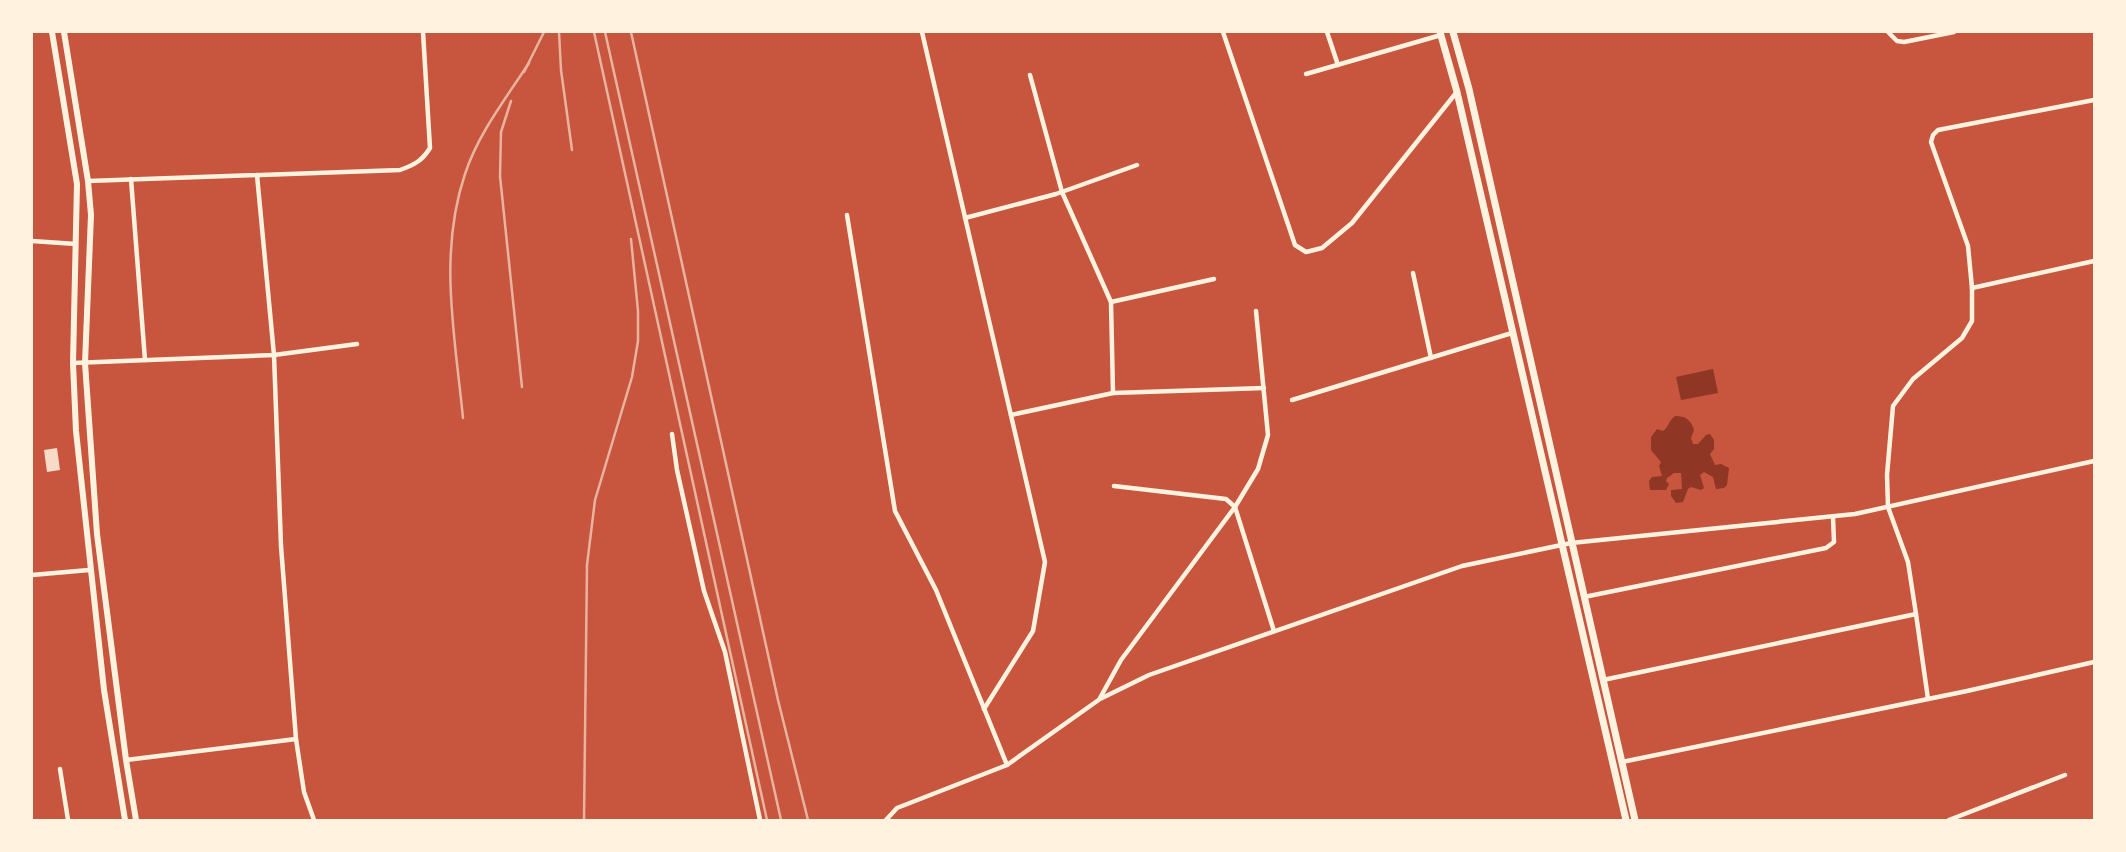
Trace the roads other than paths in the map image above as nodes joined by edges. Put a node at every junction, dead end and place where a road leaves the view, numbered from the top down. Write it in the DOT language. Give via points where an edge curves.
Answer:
graph roads {
  1 [pos="52,32"];
  2 [pos="64,32"];
  3 [pos="423,32"];
  4 [pos="922,32"];
  5 [pos="1223,32"];
  6 [pos="1327,32"];
  7 [pos="1453,32"];
  8 [pos="1888,32"];
  9 [pos="1954,32"];
  10 [pos="1441,33"];
  11 [pos="1338,65"];
  12 [pos="1306,74"];
  13 [pos="1030,75"];
  14 [pos="1457,92"];
  15 [pos="2095,100"];
  16 [pos="1137,165"];
  17 [pos="257,175"];
  18 [pos="131,179"];
  19 [pos="88,181"];
  20 [pos="1062,192"];
  21 [pos="847,215"];
  22 [pos="965,218"];
  23 [pos="32,241"];
  24 [pos="76,244"];
  25 [pos="2095,261"];
  26 [pos="1413,273"];
  27 [pos="1214,279"];
  28 [pos="1972,288"];
  29 [pos="1111,302"];
  30 [pos="1256,311"];
  31 [pos="1512,333"];
  32 [pos="357,344"];
  33 [pos="274,355"];
  34 [pos="1431,358"];
  35 [pos="145,360"];
  36 [pos="73,363"];
  37 [pos="86,363"];
  38 [pos="1264,388"];
  39 [pos="1113,393"];
  40 [pos="1292,400"];
  41 [pos="1011,415"];
  42 [pos="672,434"];
  43 [pos="2095,461"];
  44 [pos="1114,486"];
  45 [pos="1235,507"];
  46 [pos="1888,508"];
  47 [pos="1833,517"];
  48 [pos="1572,543"];
  49 [pos="1560,545"];
  50 [pos="89,570"];
  51 [pos="32,575"];
  52 [pos="1584,597"];
  53 [pos="1916,614"];
  54 [pos="1274,631"];
  55 [pos="2095,662"];
  56 [pos="1603,680"];
  57 [pos="1100,699"];
  58 [pos="1928,699"];
  59 [pos="984,709"];
  60 [pos="296,739"];
  61 [pos="126,760"];
  62 [pos="115,762"];
  63 [pos="1622,762"];
  64 [pos="1007,765"];
  65 [pos="60,769"];
  66 [pos="2065,775"];
  67 [pos="68,821"];
  68 [pos="125,821"];
  69 [pos="136,821"];
  70 [pos="314,821"];
  71 [pos="760,821"];
  72 [pos="886,821"];
  73 [pos="1626,821"];
  74 [pos="1635,821"];
  75 [pos="1949,821"];
  1 -- 24 [label="main road" via="77,184"];
  2 -- 19 [label="main road"];
  3 -- 17 [label="street" via="430,148 424,158 400,170"];
  4 -- 22 [label="street"];
  5 -- 14 [label="street" via="1295,244 1306,252 1322,248 1352,223"];
  6 -- 11 [label="street"];
  7 -- 48 [label="main road"];
  8 -- 9 [label="street" via="1904,43"];
  10 -- 11 [label="street"];
  10 -- 14 [label="main road"];
  11 -- 12 [label="street"];
  13 -- 20 [label="street"];
  14 -- 31 [label="main road"];
  15 -- 28 [label="street" via="1938,130 1933,135 1931,142 1968,246"];
  16 -- 20 [label="street"];
  17 -- 18 [label="street"];
  17 -- 33 [label="street"];
  18 -- 19 [label="street"];
  18 -- 35 [label="street"];
  19 -- 37 [label="main road"];
  20 -- 22 [label="street"];
  20 -- 29 [label="street"];
  21 -- 59 [label="street" via="895,511 936,590"];
  22 -- 41 [label="street"];
  23 -- 24 [label="street"];
  24 -- 36 [label="main road"];
  25 -- 28 [label="street"];
  26 -- 34 [label="street"];
  27 -- 29 [label="street"];
  28 -- 46 [label="street" via="1972,321 1962,338 1913,379 1893,406"];
  29 -- 39 [label="street"];
  30 -- 38 [label="street"];
  31 -- 34 [label="street"];
  31 -- 49 [label="main road"];
  32 -- 33 [label="street"];
  33 -- 35 [label="street"];
  33 -- 60 [label="street" via="281,546"];
  34 -- 40 [label="street"];
  35 -- 37 [label="street"];
  36 -- 37 [label="street"];
  36 -- 50 [label="main road"];
  37 -- 61 [label="main road" via="101,578"];
  38 -- 39 [label="street"];
  38 -- 45 [label="street" via="1268,435 1258,469"];
  39 -- 41 [label="street"];
  41 -- 59 [label="street" via="1045,562 1033,631"];
  42 -- 71 [label="street" via="704,591 724,652"];
  43 -- 46 [label="street"];
  44 -- 45 [label="street" via="1226,499"];
  45 -- 54 [label="street"];
  45 -- 57 [label="street" via="1121,660"];
  46 -- 47 [label="street"];
  46 -- 53 [label="street" via="1908,562"];
  47 -- 48 [label="street"];
  47 -- 52 [label="street" via="1834,542 1826,548"];
  48 -- 49 [label="street"];
  48 -- 52 [label="main road"];
  49 -- 54 [label="street" via="1462,566"];
  49 -- 73 [label="main road"];
  50 -- 51 [label="street"];
  50 -- 62 [label="main road"];
  52 -- 56 [label="main road"];
  53 -- 56 [label="street"];
  53 -- 58 [label="street"];
  54 -- 57 [label="street" via="1149,675"];
  55 -- 58 [label="street"];
  56 -- 63 [label="main road"];
  57 -- 64 [label="street"];
  58 -- 63 [label="street"];
  59 -- 64 [label="street"];
  60 -- 61 [label="street"];
  60 -- 70 [label="street" via="304,792"];
  61 -- 62 [label="main road"];
  61 -- 69 [label="main road"];
  62 -- 68 [label="main road"];
  63 -- 74 [label="main road"];
  64 -- 72 [label="street" via="897,808"];
  65 -- 67 [label="street"];
  66 -- 75 [label="street"];
}
